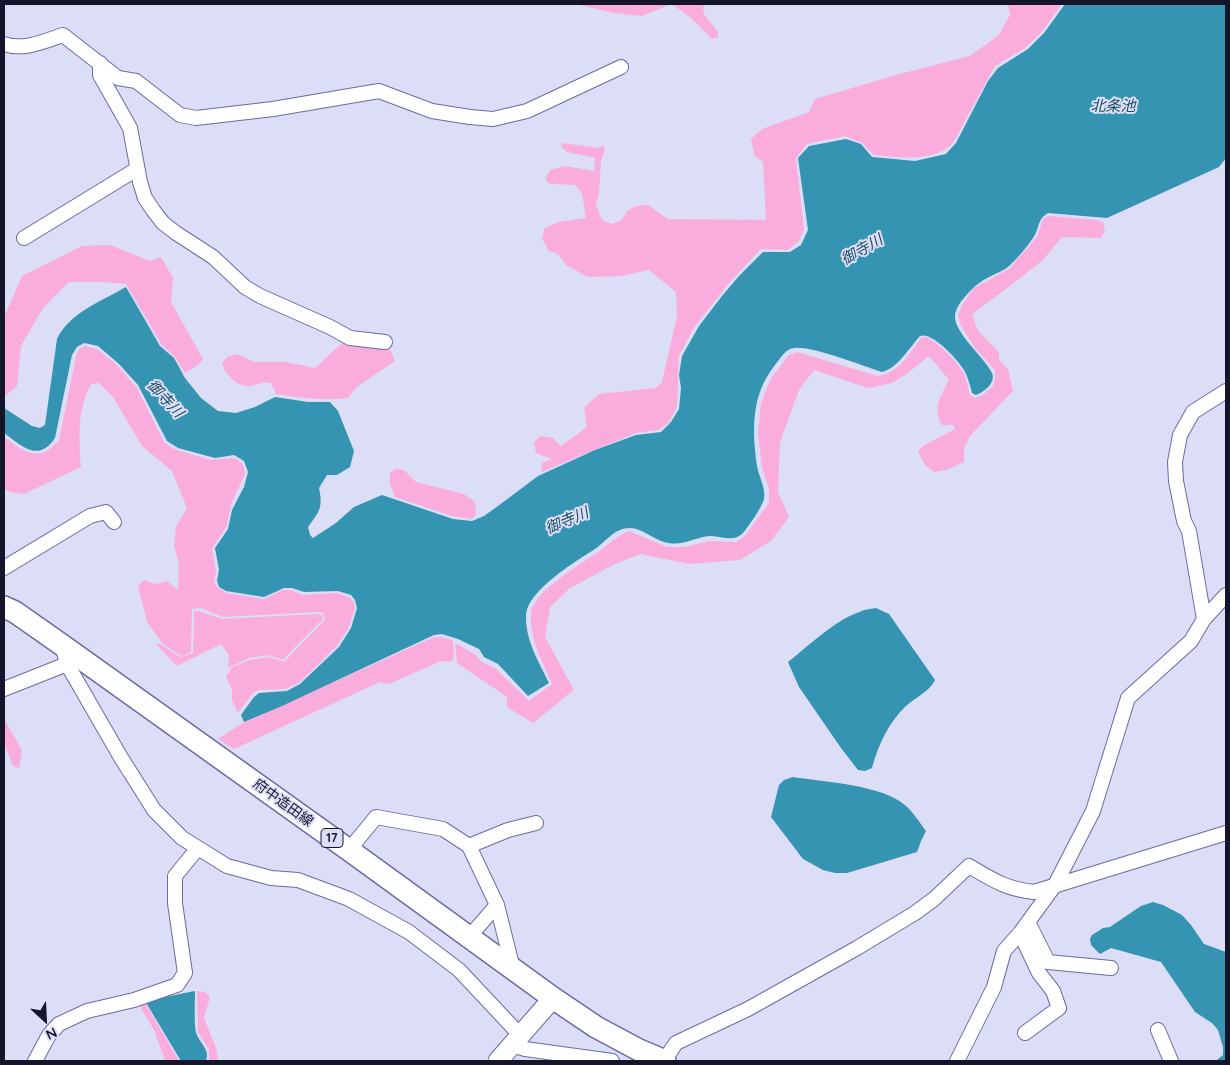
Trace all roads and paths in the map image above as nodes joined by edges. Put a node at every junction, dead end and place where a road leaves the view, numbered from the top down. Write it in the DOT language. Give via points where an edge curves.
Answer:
graph roads {
  1 [pos="4,44"];
  2 [pos="100,63"];
  3 [pos="621,67"];
  4 [pos="137,169"];
  5 [pos="24,238"];
  6 [pos="385,342"];
  7 [pos="1226,391"];
  8 [pos="114,522"];
  9 [pos="4,568"];
  10 [pos="1226,595"];
  11 [pos="4,607"];
  12 [pos="1204,619"];
  13 [pos="65,655"];
  14 [pos="4,689"];
  15 [pos="536,824"];
  16 [pos="1226,833"];
  17 [pos="469,846"];
  18 [pos="198,848"];
  19 [pos="350,850"];
  20 [pos="1055,885"];
  21 [pos="497,905"];
  22 [pos="1024,928"];
  23 [pos="469,937"];
  24 [pos="1111,968"];
  25 [pos="513,969"];
  26 [pos="553,998"];
  27 [pos="1158,1030"];
  28 [pos="1025,1033"];
  29 [pos="516,1040"];
  30 [pos="35,1061"];
  31 [pos="498,1061"];
  32 [pos="612,1061"];
  33 [pos="664,1061"];
  34 [pos="957,1061"];
  35 [pos="1170,1061"];
  1 -- 2 [label="street" via="32,45 62,35"];
  2 -- 3 [label="street" via="118,78 136,81 180,115 196,118 379,91 432,111 494,119 527,111"];
  2 -- 4 [label="street" via="100,75 130,128"];
  4 -- 5 [label="street"];
  4 -- 6 [label="street" via="145,198 153,210 176,233 213,257 244,287 350,338"];
  7 -- 12 [label="street" via="1193,412 1180,435 1175,462"];
  8 -- 9 [label="street" via="106,512 90,516"];
  10 -- 12 [label="street"];
  11 -- 13 [label="main road, 府中造田線 / 17" via="15,612"];
  12 -- 20 [label="street" via="1191,641 1128,698 1093,811"];
  13 -- 14 [label="street"];
  13 -- 18 [label="street" via="120,756 154,810 182,838"];
  13 -- 19 [label="main road, 府中造田線 / 17"];
  15 -- 17 [label="street" via="508,830"];
  16 -- 20 [label="street"];
  17 -- 19 [label="street" via="443,829 376,817"];
  17 -- 21 [label="street"];
  18 -- 29 [label="street" via="227,866 271,878 298,880 349,899 409,932 459,970"];
  18 -- 30 [label="street" via="175,876 184,973 177,985 87,1011 59,1024 48,1036"];
  19 -- 23 [label="main road, 府中造田線 / 17"];
  20 -- 22 [label="street"];
  20 -- 33 [label="street" via="1034,892 1016,890 969,866 915,913 748,1009 676,1044"];
  21 -- 23 [label="street"];
  21 -- 25 [label="street"];
  22 -- 24 [label="street" via="1048,962"];
  22 -- 28 [label="street" via="1039,973 1053,991 1059,1008"];
  22 -- 34 [label="street" via="1004,951 994,987"];
  23 -- 25 [label="main road, 府中造田線 / 17"];
  25 -- 26 [label="main road, 府中造田線 / 17"];
  26 -- 29 [label="street"];
  26 -- 33 [label="main road, 府中造田線 / 17" via="596,1027"];
  27 -- 35 [label="street"];
  29 -- 31 [label="street"];
  29 -- 32 [label="street" via="525,1049"];
}
